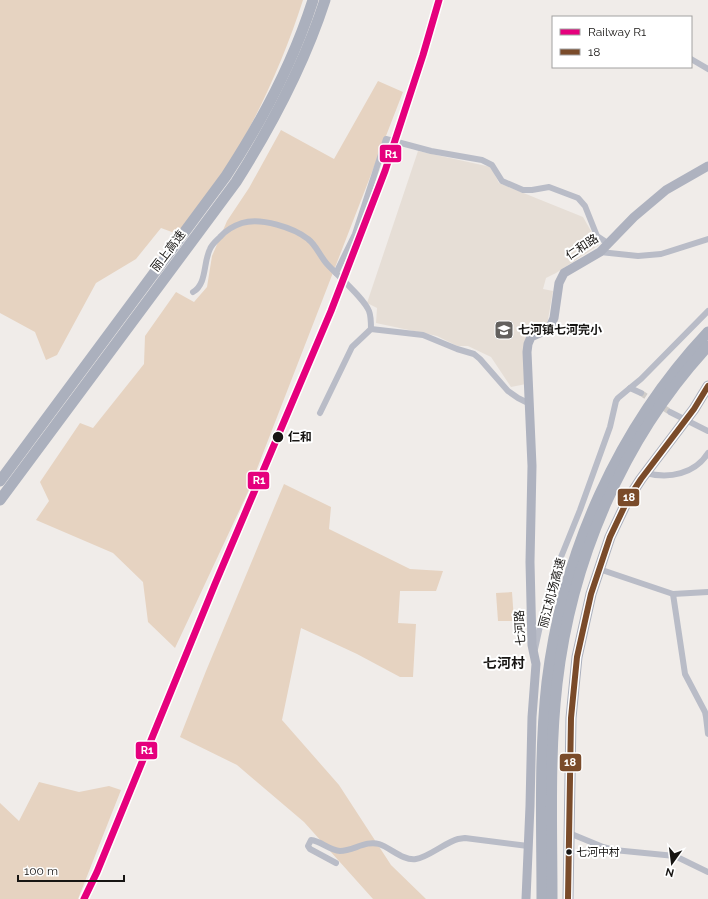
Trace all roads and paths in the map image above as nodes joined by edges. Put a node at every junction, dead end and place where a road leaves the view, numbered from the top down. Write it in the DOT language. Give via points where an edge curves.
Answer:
graph roads {
  1 [pos="313,0"];
  2 [pos="325,0"];
  3 [pos="692,60"];
  4 [pos="708,69"];
  5 [pos="708,166"];
  6 [pos="708,239"];
  7 [pos="609,244"];
  8 [pos="180,247"];
  9 [pos="600,252"];
  10 [pos="336,273"];
  11 [pos="193,292"];
  12 [pos="708,311"];
  13 [pos="371,329"];
  14 [pos="708,332"];
  15 [pos="708,346"];
  16 [pos="708,386"];
  17 [pos="630,388"];
  18 [pos="641,393"];
  19 [pos="530,404"];
  20 [pos="670,412"];
  21 [pos="320,413"];
  22 [pos="708,431"];
  23 [pos="708,453"];
  24 [pos="646,473"];
  25 [pos="0,481"];
  26 [pos="0,500"];
  27 [pos="599,569"];
  28 [pos="708,592"];
  29 [pos="673,594"];
  30 [pos="534,653"];
  31 [pos="708,734"];
  32 [pos="569,834"];
  33 [pos="528,846"];
  34 [pos="336,864"];
  35 [pos="708,872"];
  36 [pos="526,899"];
  37 [pos="542,899"];
  38 [pos="552,899"];
  39 [pos="568,899"];
  1 -- 8 [label="highway, 丽上高速" via="284,73 256,128"];
  2 -- 8 [label="highway, 丽上高速" via="303,58 265,134 211,217"];
  3 -- 4 [label="street"];
  5 -- 7 [label="street, 仁和路" via="655,198"];
  6 -- 9 [label="street" via="661,254 638,256"];
  7 -- 9 [label="street, 仁和路"];
  7 -- 10 [label="street" via="597,236 585,206 578,198 549,187 523,190 502,181 492,164 482,160 431,151 386,139 355,234"];
  8 -- 25 [label="highway, 丽上高速"];
  8 -- 26 [label="highway, 丽上高速"];
  9 -- 19 [label="street, 仁和路" via="562,276 552,325 529,340 527,352"];
  10 -- 11 [label="street" via="312,243 294,230 268,222 246,222 229,229 211,246 201,285"];
  10 -- 13 [label="street" via="365,303 370,315"];
  12 -- 17 [label="street"];
  13 -- 19 [label="street" via="423,335 474,354 508,391"];
  13 -- 21 [label="street" via="352,347"];
  14 -- 37 [label="highway, 丽江机场高速" via="663,385 625,444 594,506 569,574 554,635 544,713"];
  15 -- 38 [label="highway, 丽江机场高速" via="671,391 633,449 598,523 577,584 564,637 554,713"];
  16 -- 24 [label="highway"];
  17 -- 18 [label="street"];
  17 -- 30 [label="street" via="616,402 610,427 551,587"];
  19 -- 30 [label="street, 七河路" via="530,562"];
  20 -- 22 [label="street"];
  23 -- 24 [label="street" via="699,464 681,473 667,476"];
  24 -- 27 [label="highway" via="622,511"];
  27 -- 29 [label="street"];
  27 -- 32 [label="highway" via="574,676 570,739"];
  28 -- 29 [label="street"];
  29 -- 31 [label="street" via="685,674 706,717"];
  30 -- 33 [label="street, 七河路" via="536,664"];
  32 -- 35 [label="street" via="614,850 676,856"];
  32 -- 39 [label="highway"];
  33 -- 34 [label="street" via="465,838 416,859 407,858 377,844 371,843 341,851 317,841 309,841 310,849"];
  33 -- 36 [label="street, 七河路"];
}
